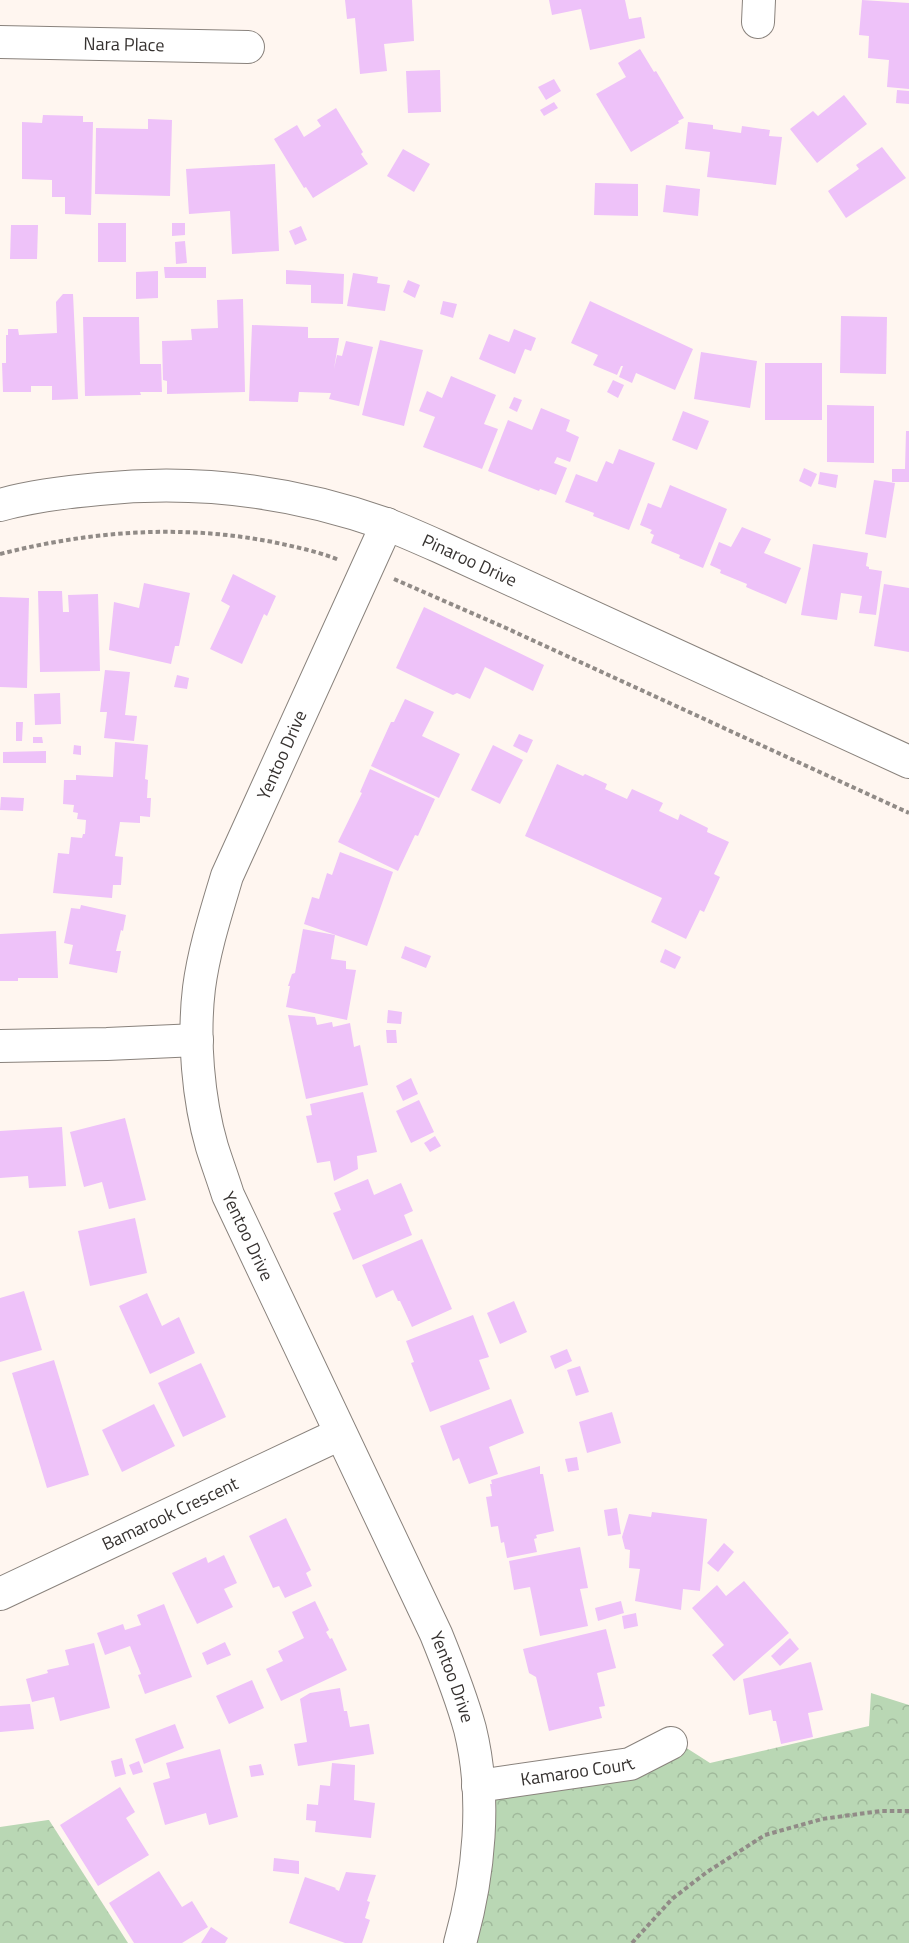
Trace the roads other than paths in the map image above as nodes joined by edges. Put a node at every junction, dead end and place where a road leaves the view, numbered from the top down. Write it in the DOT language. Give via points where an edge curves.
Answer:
graph roads {
  1 [pos="0,42"];
  2 [pos="248,47"];
  3 [pos="0,506"];
  4 [pos="387,524"];
  5 [pos="909,762"];
  6 [pos="197,1040"];
  7 [pos="0,1046"];
  8 [pos="340,1434"];
  9 [pos="0,1594"];
  10 [pos="671,1743"];
  11 [pos="478,1786"];
  12 [pos="460,1943"];
  1 -- 2 [label="street, Nara Place"];
  3 -- 4 [label="street, Pinaroo Drive" via="67,492 193,485 268,493"];
  4 -- 5 [label="street, Pinaroo Drive"];
  4 -- 6 [label="street, Yentoo Drive" via="227,876 200,987"];
  6 -- 7 [label="street"];
  6 -- 8 [label="street, Yentoo Drive" via="201,1092 228,1195"];
  8 -- 9 [label="street, Bamarook Crescent"];
  8 -- 11 [label="street, Yentoo Drive" via="455,1680 470,1731"];
  10 -- 11 [label="street, Kamaroo Court" via="630,1764"];
  11 -- 12 [label="street, Yentoo Drive" via="478,1844 470,1910"];
}
